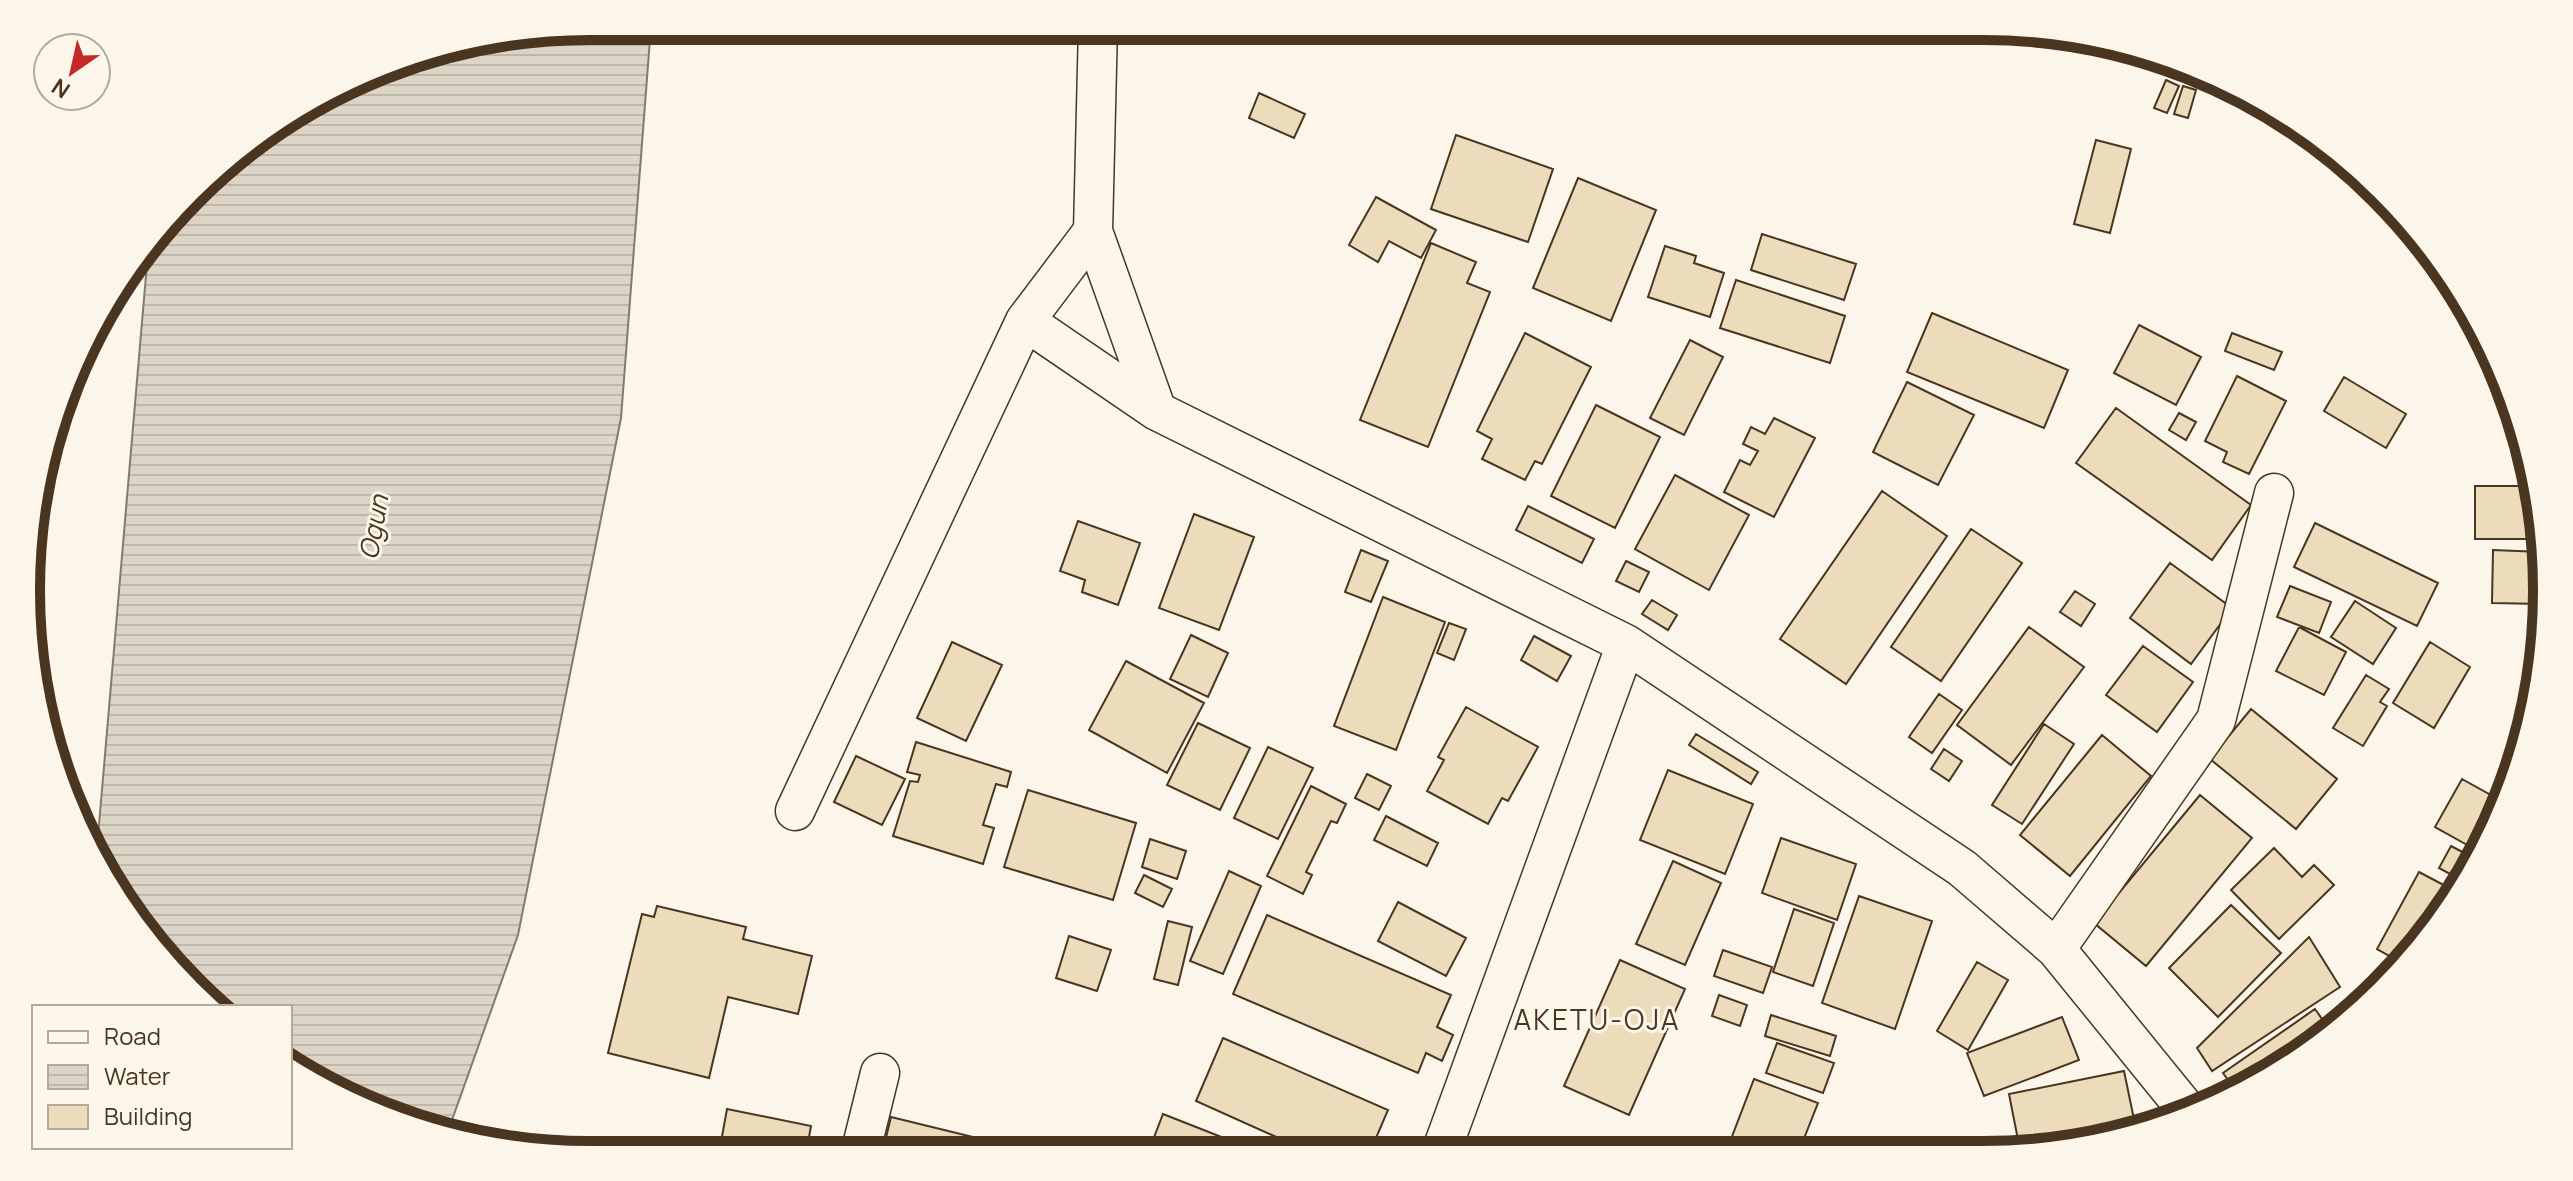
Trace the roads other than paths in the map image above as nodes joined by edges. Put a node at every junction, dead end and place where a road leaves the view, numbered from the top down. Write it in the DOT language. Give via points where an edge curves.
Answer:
graph roads {
  1 [pos="1098,40"];
  2 [pos="1093,231"];
  3 [pos="1025,321"];
  4 [pos="1157,411"];
  5 [pos="2274,493"];
  6 [pos="1626,644"];
  7 [pos="795,811"];
  8 [pos="2056,949"];
  9 [pos="880,1073"];
  10 [pos="2181,1103"];
  11 [pos="863,1141"];
  12 [pos="1445,1141"];
  1 -- 2 [label="street"];
  2 -- 3 [label="street"];
  2 -- 4 [label="street"];
  3 -- 4 [label="street"];
  3 -- 7 [label="street"];
  4 -- 6 [label="street"];
  5 -- 8 [label="street" via="2216,720"];
  6 -- 8 [label="street" via="1962,868"];
  6 -- 12 [label="street"];
  8 -- 10 [label="street"];
  9 -- 11 [label="street"];
}
